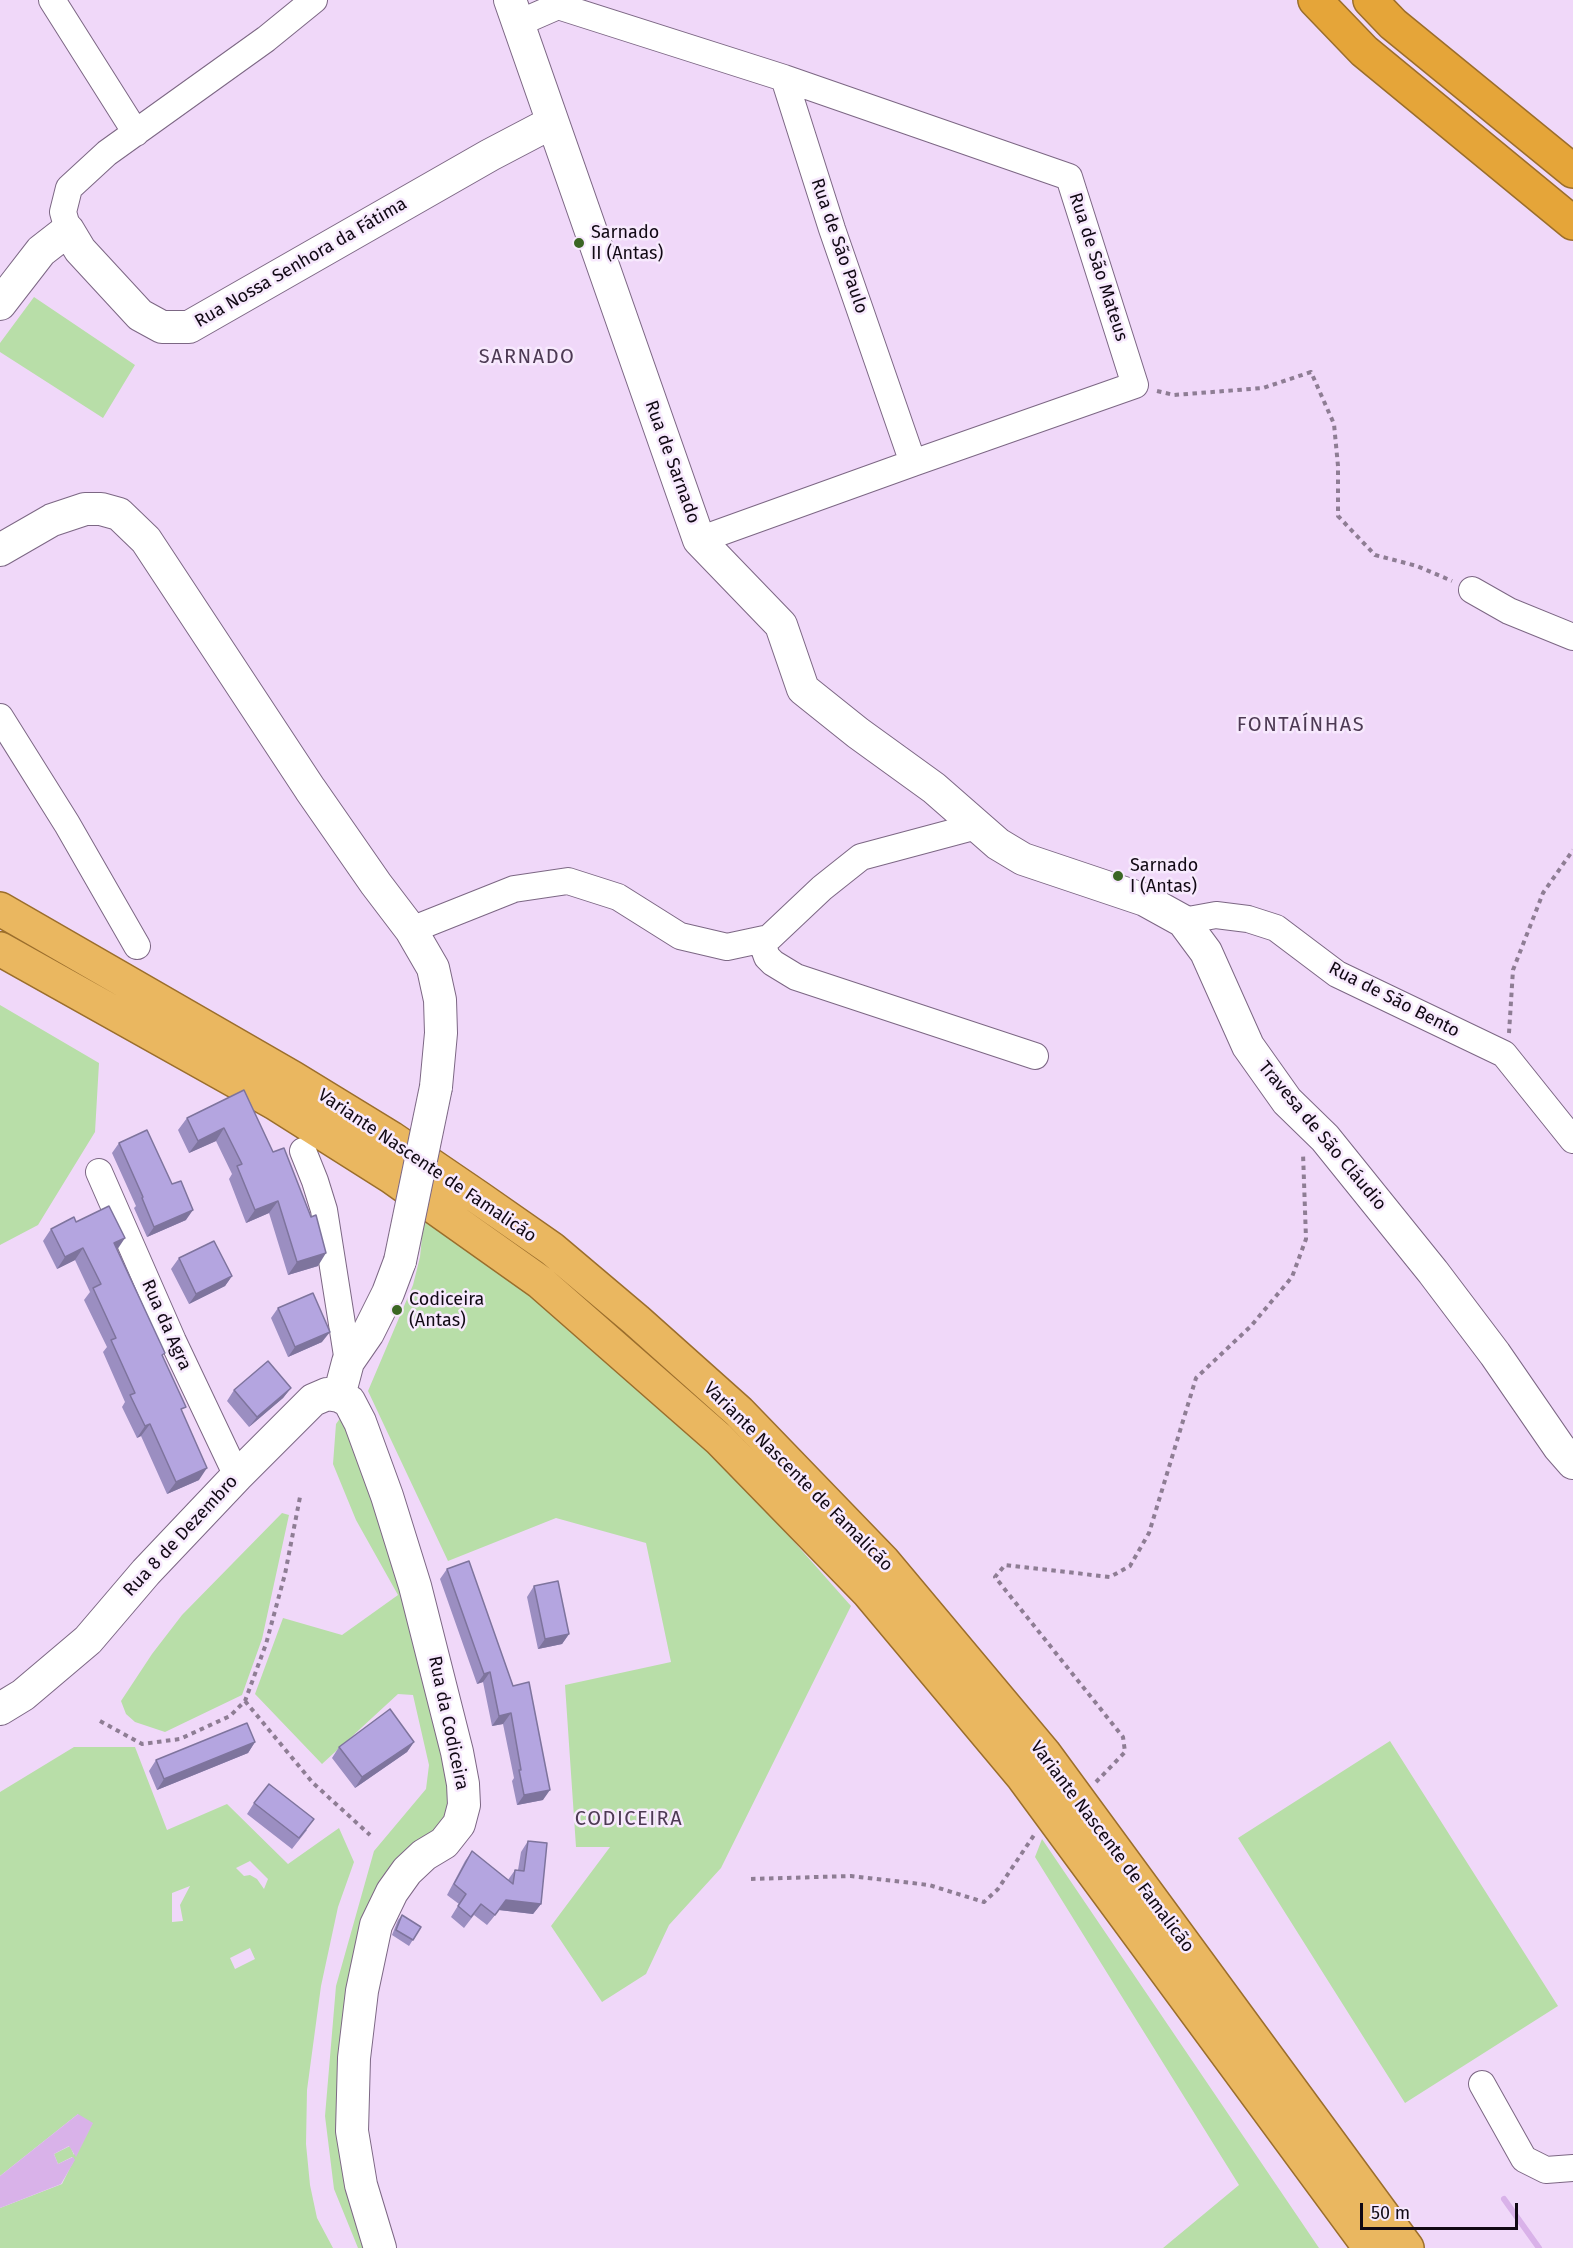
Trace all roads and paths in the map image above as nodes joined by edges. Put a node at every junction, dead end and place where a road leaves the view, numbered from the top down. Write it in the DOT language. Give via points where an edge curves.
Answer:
graph roads {
  1 [pos="52,0"];
  2 [pos="314,0"];
  3 [pos="1315,0"];
  4 [pos="1370,0"];
  5 [pos="514,12"];
  6 [pos="784,78"];
  7 [pos="551,123"];
  8 [pos="136,133"];
  9 [pos="1573,171"];
  10 [pos="1573,223"];
  11 [pos="68,230"];
  12 [pos="0,304"];
  13 [pos="1136,385"];
  14 [pos="913,464"];
  15 [pos="699,540"];
  16 [pos="0,550"];
  17 [pos="1472,590"];
  18 [pos="1573,637"];
  19 [pos="0,717"];
  20 [pos="977,826"];
  21 [pos="1573,850"];
  22 [pos="0,909"];
  23 [pos="1184,921"];
  24 [pos="411,930"];
  25 [pos="760,940"];
  26 [pos="137,946"];
  27 [pos="0,949"];
  28 [pos="1035,1056"];
  29 [pos="1507,1058"];
  30 [pos="1306,1119"];
  31 [pos="1573,1140"];
  32 [pos="303,1151"];
  33 [pos="99,1172"];
  34 [pos="348,1362"];
  35 [pos="339,1396"];
  36 [pos="1573,1462"];
  37 [pos="237,1476"];
  38 [pos="300,1497"];
  39 [pos="245,1701"];
  40 [pos="0,1709"];
  41 [pos="100,1721"];
  42 [pos="1096,1783"];
  43 [pos="1036,1831"];
  44 [pos="370,1834"];
  45 [pos="752,1879"];
  46 [pos="1482,2084"];
  47 [pos="1573,2168"];
  48 [pos="380,2248"];
  49 [pos="1370,2248"];
  50 [pos="1407,2248"];
  1 -- 8 [label="street"];
  2 -- 8 [label="street, Rua Nossa Senhora da Fátima"];
  3 -- 10 [label="highway" via="1364,51"];
  4 -- 9 [label="highway" via="1393,24"];
  5 -- 6 [label="street" via="558,6"];
  5 -- 7 [label="street, Rua de Sarnado"];
  6 -- 13 [label="street, Rua de São Mateus" via="1069,177"];
  6 -- 14 [label="street, Rua de São Paulo"];
  7 -- 11 [label="street, Rua Nossa Senhora da Fátima" via="189,327 162,327 140,315 80,250"];
  7 -- 15 [label="street, Rua de Sarnado"];
  8 -- 11 [label="street, Rua Nossa Senhora da Fátima" via="69,188 63,212"];
  11 -- 12 [label="street" via="41,251"];
  13 -- 14 [label="street"];
  13 -- 17 [label="path" via="1174,395 1263,388 1311,372 1334,424 1338,516 1375,555 1417,566"];
  14 -- 15 [label="street"];
  15 -- 20 [label="street, Rua de Sarnado" via="781,625 803,689 934,788"];
  16 -- 24 [label="street" via="69,514 101,509 119,514 146,540 310,789"];
  17 -- 18 [label="street"];
  19 -- 26 [label="street"];
  20 -- 23 [label="street, Travesa de São Cláudio" via="1023,859 1145,900"];
  20 -- 25 [label="street" via="861,857 769,938"];
  21 -- 29 [label="path" via="1543,893 1513,970"];
  22 -- 50 [label="highway, Variante Nascente de Famalicão" via="391,1138 552,1249 739,1412 884,1562 1044,1753"];
  23 -- 29 [label="street, Rua de São Bento" via="1216,915 1276,928 1337,974"];
  23 -- 30 [label="street, Travesa de São Cláudio" via="1206,952 1248,1046 1287,1101"];
  24 -- 25 [label="street" via="514,889 568,881 618,897 680,936 727,946"];
  24 -- 34 [label="street, bridge" via="433,968 440,1000 436,1087 400,1261 368,1333"];
  25 -- 28 [label="street" via="767,957 796,977"];
  27 -- 49 [label="highway, Variante Nascente de Famalicão" via="275,1103 392,1177 540,1282 719,1438 868,1592 1023,1777"];
  29 -- 31 [label="street, Rua de São Bento"];
  30 -- 36 [label="street, Travesa de São Cláudio" via="1433,1272"];
  30 -- 42 [label="path" via="1306,1239 1292,1277 1251,1326 1196,1378 1149,1533 1130,1566 1110,1576 1005,1565 995,1577 1123,1737 1125,1752"];
  32 -- 34 [label="street" via="324,1210"];
  33 -- 37 [label="street, Rua da Agra"];
  34 -- 35 [label="street"];
  35 -- 37 [label="street, Rua 8 de Dezembro" via="313,1400"];
  35 -- 48 [label="street, Rua da Codiceira" via="349,1401 360,1422 387,1496 415,1586 463,1784 464,1805 459,1824 444,1843 407,1871 392,1892 376,1925 362,1991 354,2058 352,2131"];
  37 -- 40 [label="street, Rua 8 de Dezembro" via="88,1640 23,1695"];
  38 -- 39 [label="path" via="266,1644"];
  39 -- 41 [label="path" via="230,1716 180,1739 142,1744"];
  39 -- 44 [label="path" via="313,1783"];
  43 -- 45 [label="path" via="998,1889 984,1902 929,1885 851,1875"];
  46 -- 47 [label="street" via="1524,2159 1546,2170"];
}
